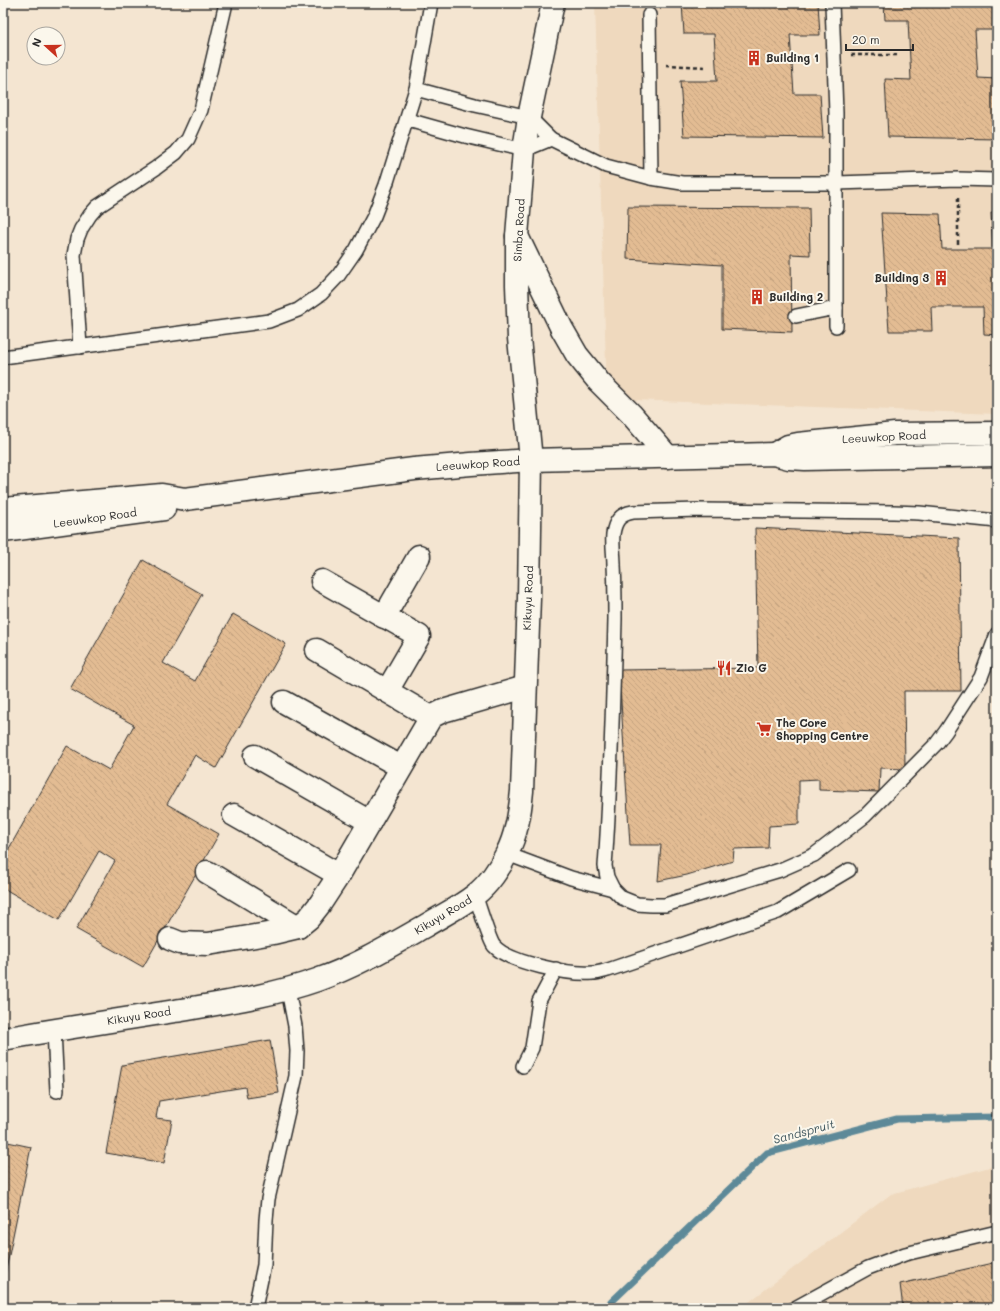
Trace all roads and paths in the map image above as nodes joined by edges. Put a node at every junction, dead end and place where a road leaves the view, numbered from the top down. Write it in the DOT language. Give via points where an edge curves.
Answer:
graph roads {
  1 [pos="226,3"];
  2 [pos="431,3"];
  3 [pos="553,3"];
  4 [pos="829,7"];
  5 [pos="649,15"];
  6 [pos="897,54"];
  7 [pos="834,55"];
  8 [pos="651,64"];
  9 [pos="706,67"];
  10 [pos="416,89"];
  11 [pos="529,117"];
  12 [pos="408,120"];
  13 [pos="551,139"];
  14 [pos="524,150"];
  15 [pos="651,178"];
  16 [pos="958,179"];
  17 [pos="997,180"];
  18 [pos="836,183"];
  19 [pos="517,236"];
  20 [pos="958,244"];
  21 [pos="836,308"];
  22 [pos="796,316"];
  23 [pos="836,326"];
  24 [pos="80,347"];
  25 [pos="3,357"];
  26 [pos="997,433"];
  27 [pos="774,454"];
  28 [pos="997,455"];
  29 [pos="668,458"];
  30 [pos="531,460"];
  31 [pos="185,499"];
  32 [pos="3,509"];
  33 [pos="997,521"];
  34 [pos="3,531"];
  35 [pos="419,556"];
  36 [pos="322,581"];
  37 [pos="384,616"];
  38 [pos="997,634"];
  39 [pos="317,650"];
  40 [pos="525,687"];
  41 [pos="387,691"];
  42 [pos="284,702"];
  43 [pos="431,717"];
  44 [pos="255,756"];
  45 [pos="400,767"];
  46 [pos="234,815"];
  47 [pos="370,822"];
  48 [pos="507,854"];
  49 [pos="849,870"];
  50 [pos="207,872"];
  51 [pos="339,875"];
  52 [pos="613,889"];
  53 [pos="476,895"];
  54 [pos="298,927"];
  55 [pos="170,939"];
  56 [pos="556,969"];
  57 [pos="288,990"];
  58 [pos="54,1030"];
  59 [pos="3,1039"];
  60 [pos="523,1066"];
  61 [pos="58,1091"];
  62 [pos="997,1232"];
  63 [pos="255,1308"];
  64 [pos="795,1308"];
  1 -- 24 [label="lane" via="201,110 188,139 176,153 97,207 81,228 74,255"];
  2 -- 10 [label="lane"];
  3 -- 11 [label="street, Simba Road"];
  4 -- 7 [label="lane"];
  5 -- 8 [label="lane"];
  6 -- 7 [label="path"];
  7 -- 18 [label="lane" via="830,112"];
  8 -- 9 [label="path"];
  8 -- 15 [label="lane"];
  10 -- 11 [label="lane"];
  10 -- 12 [label="lane"];
  11 -- 13 [label="lane"];
  11 -- 14 [label="street, Simba Road"];
  12 -- 14 [label="lane"];
  12 -- 24 [label="lane" via="374,216 356,250 338,276 321,294 298,310 269,321"];
  13 -- 14 [label="lane"];
  13 -- 15 [label="lane" via="606,166"];
  14 -- 19 [label="street, Simba Road"];
  15 -- 18 [label="lane" via="682,183"];
  16 -- 17 [label="lane"];
  16 -- 18 [label="lane"];
  16 -- 20 [label="path"];
  18 -- 21 [label="lane"];
  19 -- 29 [label="street" via="577,355 598,382 631,414"];
  19 -- 30 [label="street, Simba Road" via="520,338"];
  21 -- 22 [label="lane"];
  21 -- 23 [label="lane"];
  24 -- 25 [label="lane"];
  26 -- 27 [label="street, Leeuwkop Road" via="860,437 798,444"];
  27 -- 28 [label="street, Leeuwkop Road" via="805,459"];
  27 -- 29 [label="street, Leeuwkop Road"];
  29 -- 30 [label="street, Leeuwkop Road"];
  30 -- 31 [label="street, Leeuwkop Road" via="414,469"];
  30 -- 40 [label="street, Kikuyu Road"];
  31 -- 32 [label="street, Leeuwkop Road" via="162,495"];
  31 -- 34 [label="street, Leeuwkop Road" via="167,508"];
  33 -- 52 [label="lane" via="919,513 698,510 633,512 619,517 613,535 615,594 612,728 605,866"];
  35 -- 37 [label="street"];
  36 -- 37 [label="street"];
  37 -- 41 [label="street" via="419,636"];
  38 -- 52 [label="lane" via="981,677 937,743 864,816 814,855 780,870 665,905 637,904 622,898"];
  39 -- 41 [label="street"];
  40 -- 43 [label="street" via="443,711"];
  40 -- 48 [label="street, Kikuyu Road" via="522,791 515,836"];
  41 -- 43 [label="street"];
  42 -- 45 [label="street"];
  43 -- 45 [label="street"];
  44 -- 47 [label="street"];
  45 -- 47 [label="street"];
  46 -- 51 [label="street"];
  47 -- 51 [label="street"];
  48 -- 52 [label="lane" via="571,878"];
  48 -- 53 [label="street, Kikuyu Road"];
  49 -- 56 [label="lane" via="778,912 608,970 593,973"];
  50 -- 54 [label="street"];
  51 -- 54 [label="street" via="310,918"];
  53 -- 56 [label="lane" via="493,945 511,956"];
  53 -- 57 [label="street, Kikuyu Road" via="348,968"];
  54 -- 55 [label="street" via="208,944 180,943"];
  56 -- 60 [label="lane" via="539,1001 532,1048"];
  57 -- 58 [label="street, Kikuyu Road"];
  57 -- 63 [label="lane" via="298,1051 296,1076 268,1199 264,1265"];
  58 -- 59 [label="street, Kikuyu Road"];
  58 -- 61 [label="lane"];
  62 -- 64 [label="lane" via="905,1254 868,1268"];
}
